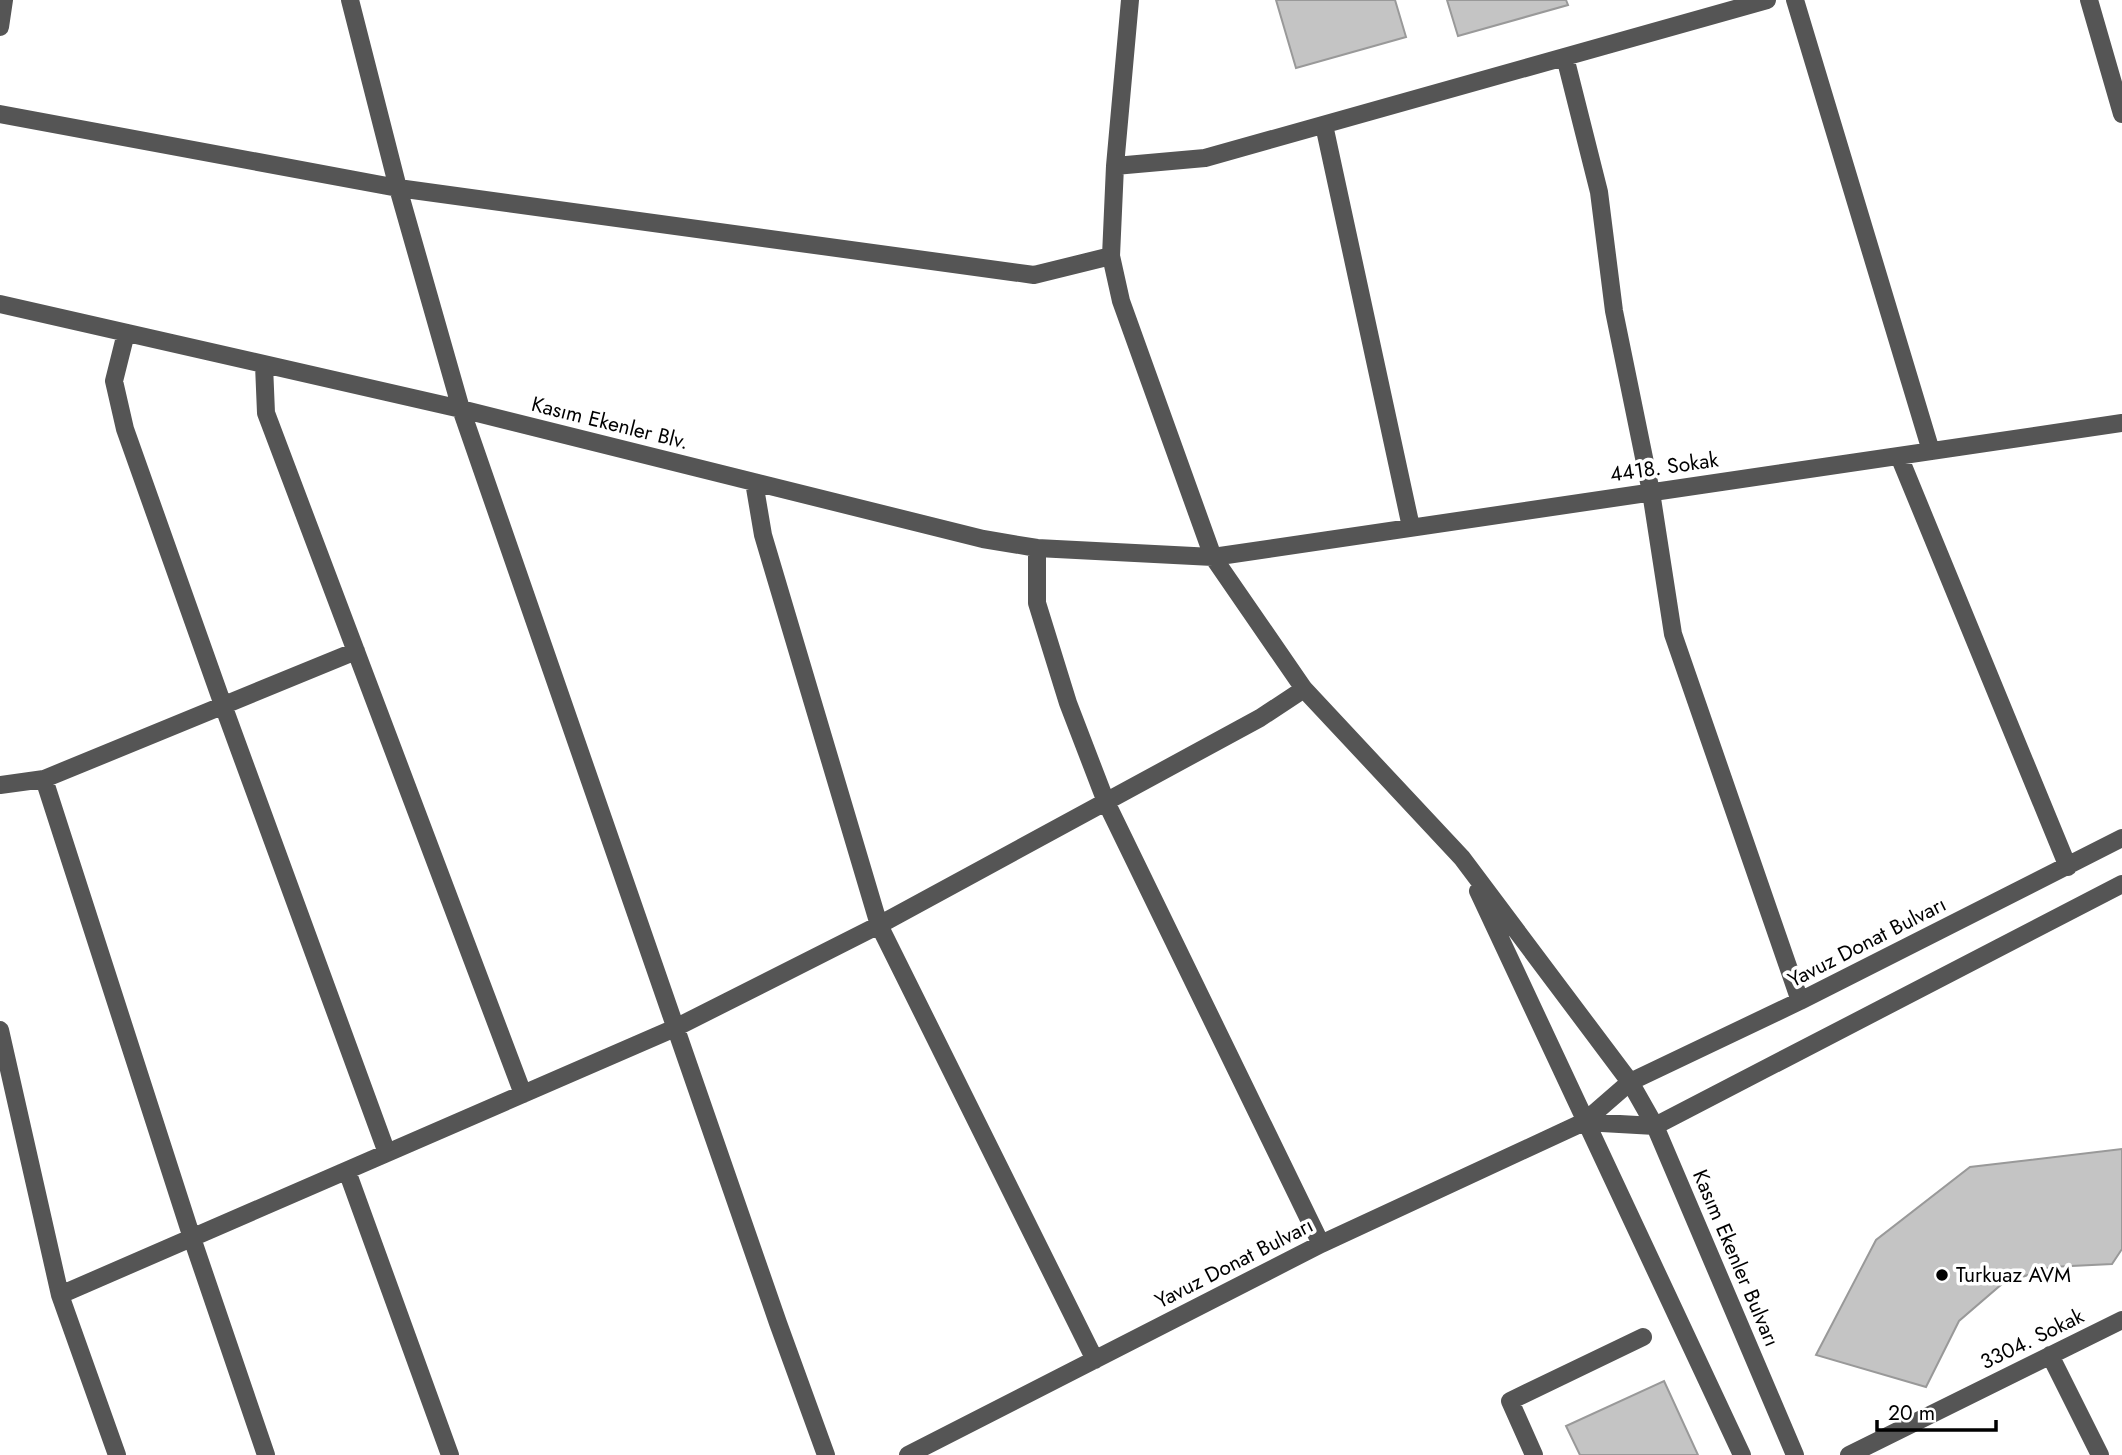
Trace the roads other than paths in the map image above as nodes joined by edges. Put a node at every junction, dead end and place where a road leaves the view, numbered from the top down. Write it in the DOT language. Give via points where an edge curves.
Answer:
graph roads {
  1 [pos="4,0"];
  2 [pos="350,0"];
  3 [pos="1130,0"];
  4 [pos="1767,0"];
  5 [pos="1795,0"];
  6 [pos="2095,1"];
  7 [pos="0,27"];
  8 [pos="1565,57"];
  9 [pos="0,114"];
  10 [pos="2122,114"];
  11 [pos="1324,125"];
  12 [pos="1115,166"];
  13 [pos="398,188"];
  14 [pos="1111,256"];
  15 [pos="0,304"];
  16 [pos="126,333"];
  17 [pos="264,365"];
  18 [pos="461,409"];
  19 [pos="2122,423"];
  20 [pos="1931,451"];
  21 [pos="1899,456"];
  22 [pos="754,482"];
  23 [pos="1651,492"];
  24 [pos="1411,527"];
  25 [pos="1037,548"];
  26 [pos="1213,557"];
  27 [pos="356,651"];
  28 [pos="1304,689"];
  29 [pos="223,705"];
  30 [pos="44,779"];
  31 [pos="0,785"];
  32 [pos="1106,802"];
  33 [pos="2122,838"];
  34 [pos="1462,858"];
  35 [pos="2067,867"];
  36 [pos="2122,884"];
  37 [pos="879,925"];
  38 [pos="1800,1001"];
  39 [pos="675,1028"];
  40 [pos="0,1030"];
  41 [pos="5,1072"];
  42 [pos="1630,1082"];
  43 [pos="523,1094"];
  44 [pos="1584,1122"];
  45 [pos="1655,1126"];
  46 [pos="387,1153"];
  47 [pos="346,1171"];
  48 [pos="192,1238"];
  49 [pos="1321,1244"];
  50 [pos="60,1295"];
  51 [pos="2122,1320"];
  52 [pos="1643,1337"];
  53 [pos="2050,1356"];
  54 [pos="1095,1360"];
  55 [pos="117,1455"];
  56 [pos="266,1455"];
  57 [pos="450,1455"];
  58 [pos="826,1455"];
  59 [pos="908,1455"];
  60 [pos="1534,1455"];
  61 [pos="1742,1455"];
  62 [pos="1795,1455"];
  63 [pos="1849,1455"];
  64 [pos="2100,1455"];
  1 -- 7 [label="street"];
  2 -- 13 [label="street"];
  3 -- 12 [label="street"];
  4 -- 8 [label="street"];
  5 -- 20 [label="street"];
  6 -- 10 [label="street"];
  8 -- 11 [label="street"];
  8 -- 23 [label="street" via="1599,192 1614,311"];
  9 -- 13 [label="street"];
  11 -- 12 [label="street" via="1205,158"];
  11 -- 24 [label="street"];
  12 -- 14 [label="street"];
  13 -- 14 [label="street" via="1034,275"];
  13 -- 18 [label="street"];
  14 -- 26 [label="street" via="1121,301"];
  15 -- 16 [label="street, Kasım Ekenler Blv."];
  16 -- 17 [label="street, Kasım Ekenler Blv."];
  16 -- 29 [label="street" via="114,382 125,429"];
  17 -- 18 [label="street, Kasım Ekenler Blv."];
  17 -- 27 [label="street" via="265,413"];
  18 -- 22 [label="street, Kasım Ekenler Blv."];
  18 -- 39 [label="street"];
  19 -- 20 [label="street, 4418. Sokak"];
  20 -- 21 [label="street, 4418. Sokak"];
  21 -- 23 [label="street, 4418. Sokak"];
  21 -- 35 [label="street"];
  22 -- 25 [label="street, Kasım Ekenler Blv."];
  22 -- 37 [label="street" via="763,535"];
  23 -- 24 [label="street, 4418. Sokak"];
  23 -- 38 [label="street" via="1673,634"];
  24 -- 26 [label="street, 4418. Sokak"];
  25 -- 26 [label="street, Kasım Ekenler Blv."];
  25 -- 32 [label="street" via="1037,603"];
  26 -- 28 [label="street"];
  27 -- 29 [label="street"];
  27 -- 43 [label="street"];
  28 -- 32 [label="street"];
  28 -- 34 [label="street"];
  29 -- 30 [label="street"];
  29 -- 46 [label="street"];
  30 -- 31 [label="street"];
  30 -- 48 [label="street"];
  32 -- 37 [label="street"];
  32 -- 49 [label="street"];
  33 -- 35 [label="street, Yavuz Donat Bulvarı"];
  34 -- 42 [label="street, Kasım Ekenler Bulvarı"];
  34 -- 44 [label="street"];
  35 -- 38 [label="street, Yavuz Donat Bulvarı"];
  36 -- 45 [label="street"];
  37 -- 39 [label="street"];
  37 -- 54 [label="street"];
  38 -- 42 [label="street, Yavuz Donat Bulvarı"];
  39 -- 43 [label="street"];
  39 -- 58 [label="street"];
  40 -- 41 [label="street"];
  41 -- 50 [label="street"];
  42 -- 44 [label="street, Yavuz Donat Bulvarı"];
  42 -- 45 [label="street, Kasım Ekenler Bulvarı"];
  43 -- 46 [label="street"];
  44 -- 45 [label="street"];
  44 -- 49 [label="street, Yavuz Donat Bulvarı"];
  44 -- 61 [label="street"];
  45 -- 62 [label="street, Kasım Ekenler Bulvarı"];
  46 -- 47 [label="street"];
  47 -- 48 [label="street"];
  47 -- 57 [label="street"];
  48 -- 50 [label="street"];
  48 -- 56 [label="street"];
  49 -- 54 [label="street, Yavuz Donat Bulvarı"];
  50 -- 55 [label="street"];
  51 -- 53 [label="street, 3304. Sokak"];
  52 -- 60 [label="street" via="1510,1401"];
  53 -- 63 [label="street, 3304. Sokak"];
  53 -- 64 [label="street"];
  54 -- 59 [label="street, Yavuz Donat Bulvarı"];
}
